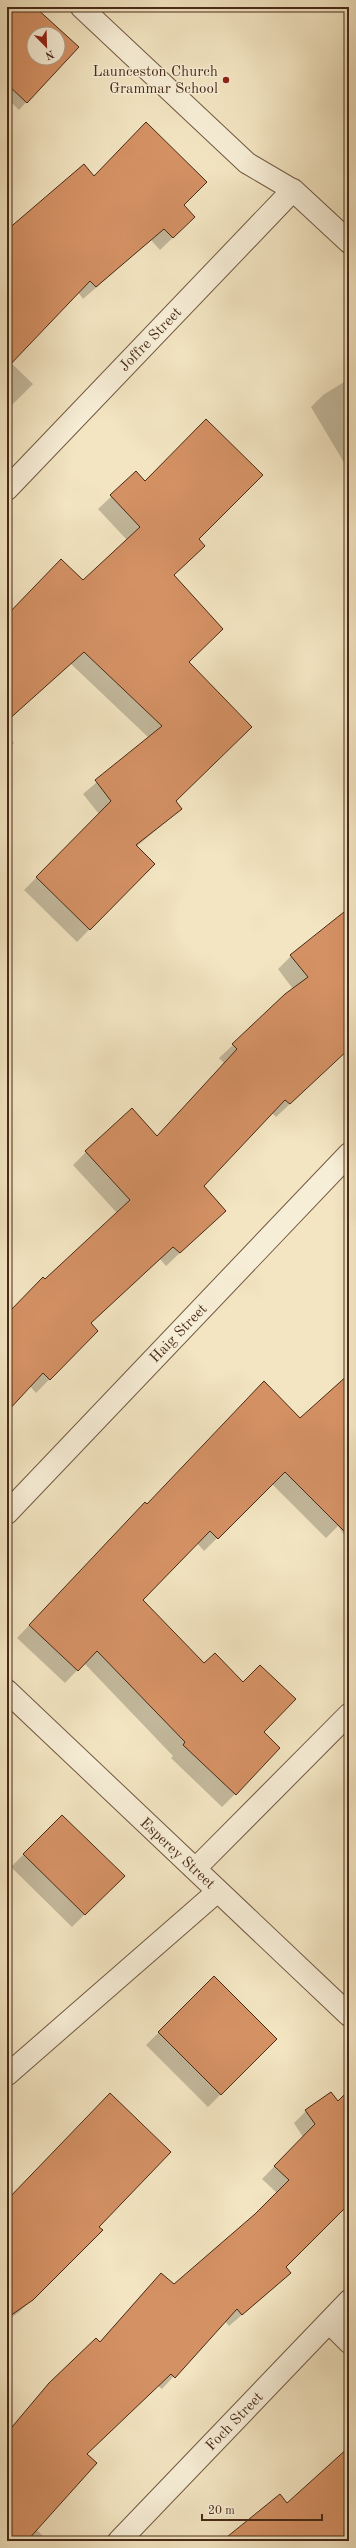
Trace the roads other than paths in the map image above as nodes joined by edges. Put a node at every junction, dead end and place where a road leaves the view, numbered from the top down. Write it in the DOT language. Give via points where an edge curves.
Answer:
graph roads {
  1 [pos="81,7"];
  2 [pos="293,190"];
  3 [pos="349,242"];
  4 [pos="7,488"];
  5 [pos="349,1154"];
  6 [pos="7,1513"];
  7 [pos="7,1691"];
  8 [pos="349,1714"];
  9 [pos="195,1869"];
  10 [pos="218,1891"];
  11 [pos="349,2015"];
  12 [pos="7,2075"];
  13 [pos="349,2301"];
  14 [pos="329,2322"];
  15 [pos="349,2342"];
  16 [pos="119,2541"];
  1 -- 2 [label="lane" via="247,164"];
  2 -- 3 [label="street"];
  2 -- 4 [label="street, Joffre Street"];
  5 -- 6 [label="street, Haig Street"];
  7 -- 9 [label="street, Esperey Street"];
  8 -- 9 [label="lane"];
  9 -- 10 [label="street, Esperey Street"];
  10 -- 11 [label="street, Esperey Street"];
  10 -- 12 [label="lane"];
  13 -- 14 [label="street, Foch Street"];
  14 -- 15 [label="street"];
  14 -- 16 [label="street, Foch Street"];
}
